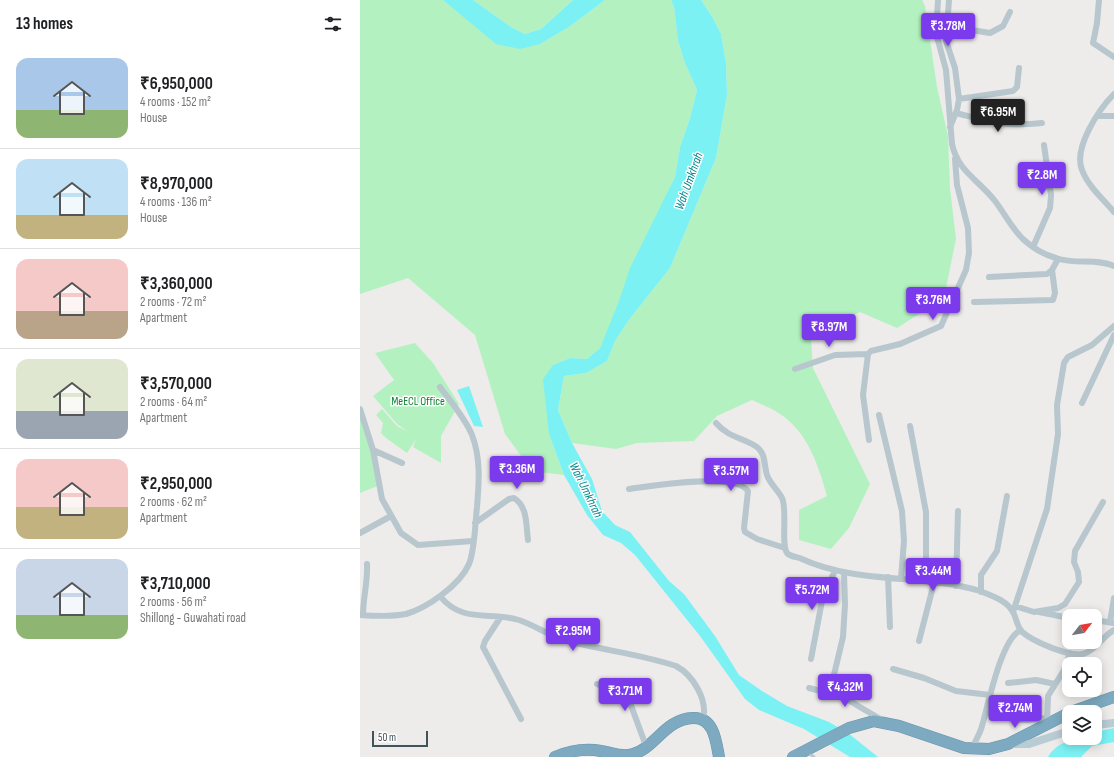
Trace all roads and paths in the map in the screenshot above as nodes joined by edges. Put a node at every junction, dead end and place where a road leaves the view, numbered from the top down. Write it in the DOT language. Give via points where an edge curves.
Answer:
graph roads {
  1 [pos="938,0"];
  2 [pos="949,0"];
  3 [pos="1099,0"];
  4 [pos="1010,12"];
  5 [pos="946,26"];
  6 [pos="1114,58"];
  7 [pos="1019,68"];
  8 [pos="1114,94"];
  9 [pos="959,99"];
  10 [pos="956,113"];
  11 [pos="1097,116"];
  12 [pos="1114,116"];
  13 [pos="1042,123"];
  14 [pos="949,129"];
  15 [pos="1044,145"];
  16 [pos="954,155"];
  17 [pos="1114,212"];
  18 [pos="1033,247"];
  19 [pos="1058,259"];
  20 [pos="1114,266"];
  21 [pos="1052,270"];
  22 [pos="989,277"];
  23 [pos="974,302"];
  24 [pos="1114,326"];
  25 [pos="1114,334"];
  26 [pos="868,354"];
  27 [pos="795,369"];
  28 [pos="440,387"];
  29 [pos="1082,403"];
  30 [pos="360,410"];
  31 [pos="879,415"];
  32 [pos="716,423"];
  33 [pos="910,426"];
  34 [pos="869,440"];
  35 [pos="373,450"];
  36 [pos="402,463"];
  37 [pos="629,489"];
  38 [pos="1007,496"];
  39 [pos="1102,502"];
  40 [pos="958,511"];
  41 [pos="391,516"];
  42 [pos="475,523"];
  43 [pos="360,533"];
  44 [pos="528,540"];
  45 [pos="473,541"];
  46 [pos="785,548"];
  47 [pos="366,564"];
  48 [pos="834,570"];
  49 [pos="844,573"];
  50 [pos="888,576"];
  51 [pos="901,578"];
  52 [pos="926,581"];
  53 [pos="934,583"];
  54 [pos="956,586"];
  55 [pos="981,592"];
  56 [pos="440,596"];
  57 [pos="1114,598"];
  58 [pos="1014,609"];
  59 [pos="1036,612"];
  60 [pos="362,615"];
  61 [pos="1062,617"];
  62 [pos="500,618"];
  63 [pos="1102,621"];
  64 [pos="1112,623"];
  65 [pos="890,627"];
  66 [pos="1020,630"];
  67 [pos="1114,630"];
  68 [pos="919,641"];
  69 [pos="1070,653"];
  70 [pos="812,659"];
  71 [pos="893,669"];
  72 [pos="832,683"];
  73 [pos="1008,683"];
  74 [pos="597,684"];
  75 [pos="1055,684"];
  76 [pos="809,688"];
  77 [pos="990,695"];
  78 [pos="1114,697"];
  79 [pos="1091,705"];
  80 [pos="986,712"];
  81 [pos="1062,715"];
  82 [pos="703,719"];
  83 [pos="520,720"];
  84 [pos="1047,721"];
  85 [pos="885,722"];
  86 [pos="1114,723"];
  87 [pos="1102,724"];
  88 [pos="1062,733"];
  89 [pos="1008,744"];
  90 [pos="646,746"];
  91 [pos="972,749"];
  92 [pos="812,751"];
  93 [pos="555,757"];
  94 [pos="719,757"];
  95 [pos="793,757"];
  1 -- 14 [label="street" via="936,34 946,70"];
  2 -- 5 [label="street"];
  3 -- 6 [label="street" via="1093,44"];
  4 -- 5 [label="street" via="1003,26 990,33"];
  5 -- 9 [label="street" via="946,41 955,68"];
  7 -- 9 [label="street" via="1017,87 1013,91"];
  8 -- 11 [label="street"];
  9 -- 10 [label="street"];
  10 -- 13 [label="street" via="991,123 1017,126"];
  10 -- 14 [label="street"];
  11 -- 12 [label="street"];
  11 -- 17 [label="street" via="1085,138 1080,157 1081,168 1084,176"];
  14 -- 16 [label="street"];
  15 -- 18 [label="street" via="1051,195 1050,208"];
  16 -- 18 [label="street" via="967,174 994,199 1015,230"];
  16 -- 26 [label="street" via="957,185 968,228 969,252 966,270 944,322 936,330"];
  18 -- 19 [label="street"];
  19 -- 20 [label="street"];
  19 -- 21 [label="street"];
  21 -- 22 [label="street" via="1047,274"];
  21 -- 23 [label="street" via="1056,293 1053,300"];
  24 -- 58 [label="street" via="1092,345 1068,357 1064,363 1057,405 1058,434 1047,509"];
  25 -- 29 [label="street"];
  26 -- 27 [label="street" via="835,355"];
  26 -- 34 [label="street" via="863,395"];
  28 -- 42 [label="street" via="472,435 479,458"];
  30 -- 35 [label="street"];
  31 -- 51 [label="street" via="902,511 904,541"];
  32 -- 46 [label="street" via="726,433 758,448 761,453 766,474 782,498 785,511"];
  33 -- 52 [label="street" via="926,512"];
  35 -- 36 [label="street"];
  35 -- 41 [label="street" via="381,496"];
  37 -- 46 [label="street" via="672,482 718,481 745,487 748,490 745,532 757,539"];
  38 -- 55 [label="street" via="997,550 980,575"];
  39 -- 59 [label="street" via="1075,551 1079,582 1070,598 1058,608"];
  40 -- 54 [label="street"];
  41 -- 43 [label="street"];
  41 -- 45 [label="street" via="401,533 418,545"];
  42 -- 44 [label="street" via="514,498 526,514"];
  42 -- 45 [label="street"];
  45 -- 56 [label="street" via="472,554 465,573"];
  46 -- 48 [label="street" via="789,554 816,566"];
  47 -- 60 [label="street" via="367,582"];
  48 -- 49 [label="street"];
  48 -- 70 [label="street" via="822,601"];
  49 -- 50 [label="street"];
  49 -- 72 [label="street" via="843,637"];
  50 -- 51 [label="street"];
  50 -- 65 [label="street"];
  51 -- 52 [label="street"];
  52 -- 53 [label="street"];
  53 -- 54 [label="street"];
  53 -- 68 [label="street"];
  54 -- 55 [label="street"];
  55 -- 58 [label="street" via="1006,602"];
  56 -- 60 [label="street" via="406,614"];
  56 -- 62 [label="street" via="459,611 474,616"];
  57 -- 64 [label="street"];
  58 -- 59 [label="street"];
  58 -- 66 [label="street"];
  59 -- 61 [label="street"];
  62 -- 82 [label="street" via="518,620 573,642 676,666 684,671 702,697 705,708"];
  62 -- 83 [label="street" via="483,648"];
  63 -- 64 [label="street"];
  66 -- 69 [label="street" via="1036,641"];
  66 -- 77 [label="street" via="1012,635"];
  67 -- 69 [label="street" via="1089,651 1082,654"];
  69 -- 75 [label="street" via="1064,670"];
  71 -- 77 [label="street" via="956,691"];
  73 -- 75 [label="street" via="1036,680"];
  74 -- 90 [label="street" via="629,700"];
  75 -- 84 [label="street" via="1048,696"];
  76 -- 85 [label="street" via="854,702"];
  77 -- 80 [label="street"];
  78 -- 79 [label="highway"];
  80 -- 84 [label="street" via="1005,718"];
  80 -- 91 [label="street"];
  81 -- 84 [label="highway"];
  82 -- 90 [label="highway" via="687,718 677,721"];
  82 -- 94 [label="highway" via="715,737"];
  84 -- 89 [label="highway"];
  85 -- 91 [label="highway"];
  85 -- 92 [label="highway" via="874,721 849,728"];
  86 -- 87 [label="street"];
  88 -- 89 [label="street" via="1029,744"];
  89 -- 91 [label="highway" via="989,749"];
  90 -- 93 [label="highway" via="634,754 627,755 586,750"];
  92 -- 95 [label="highway"];
}
